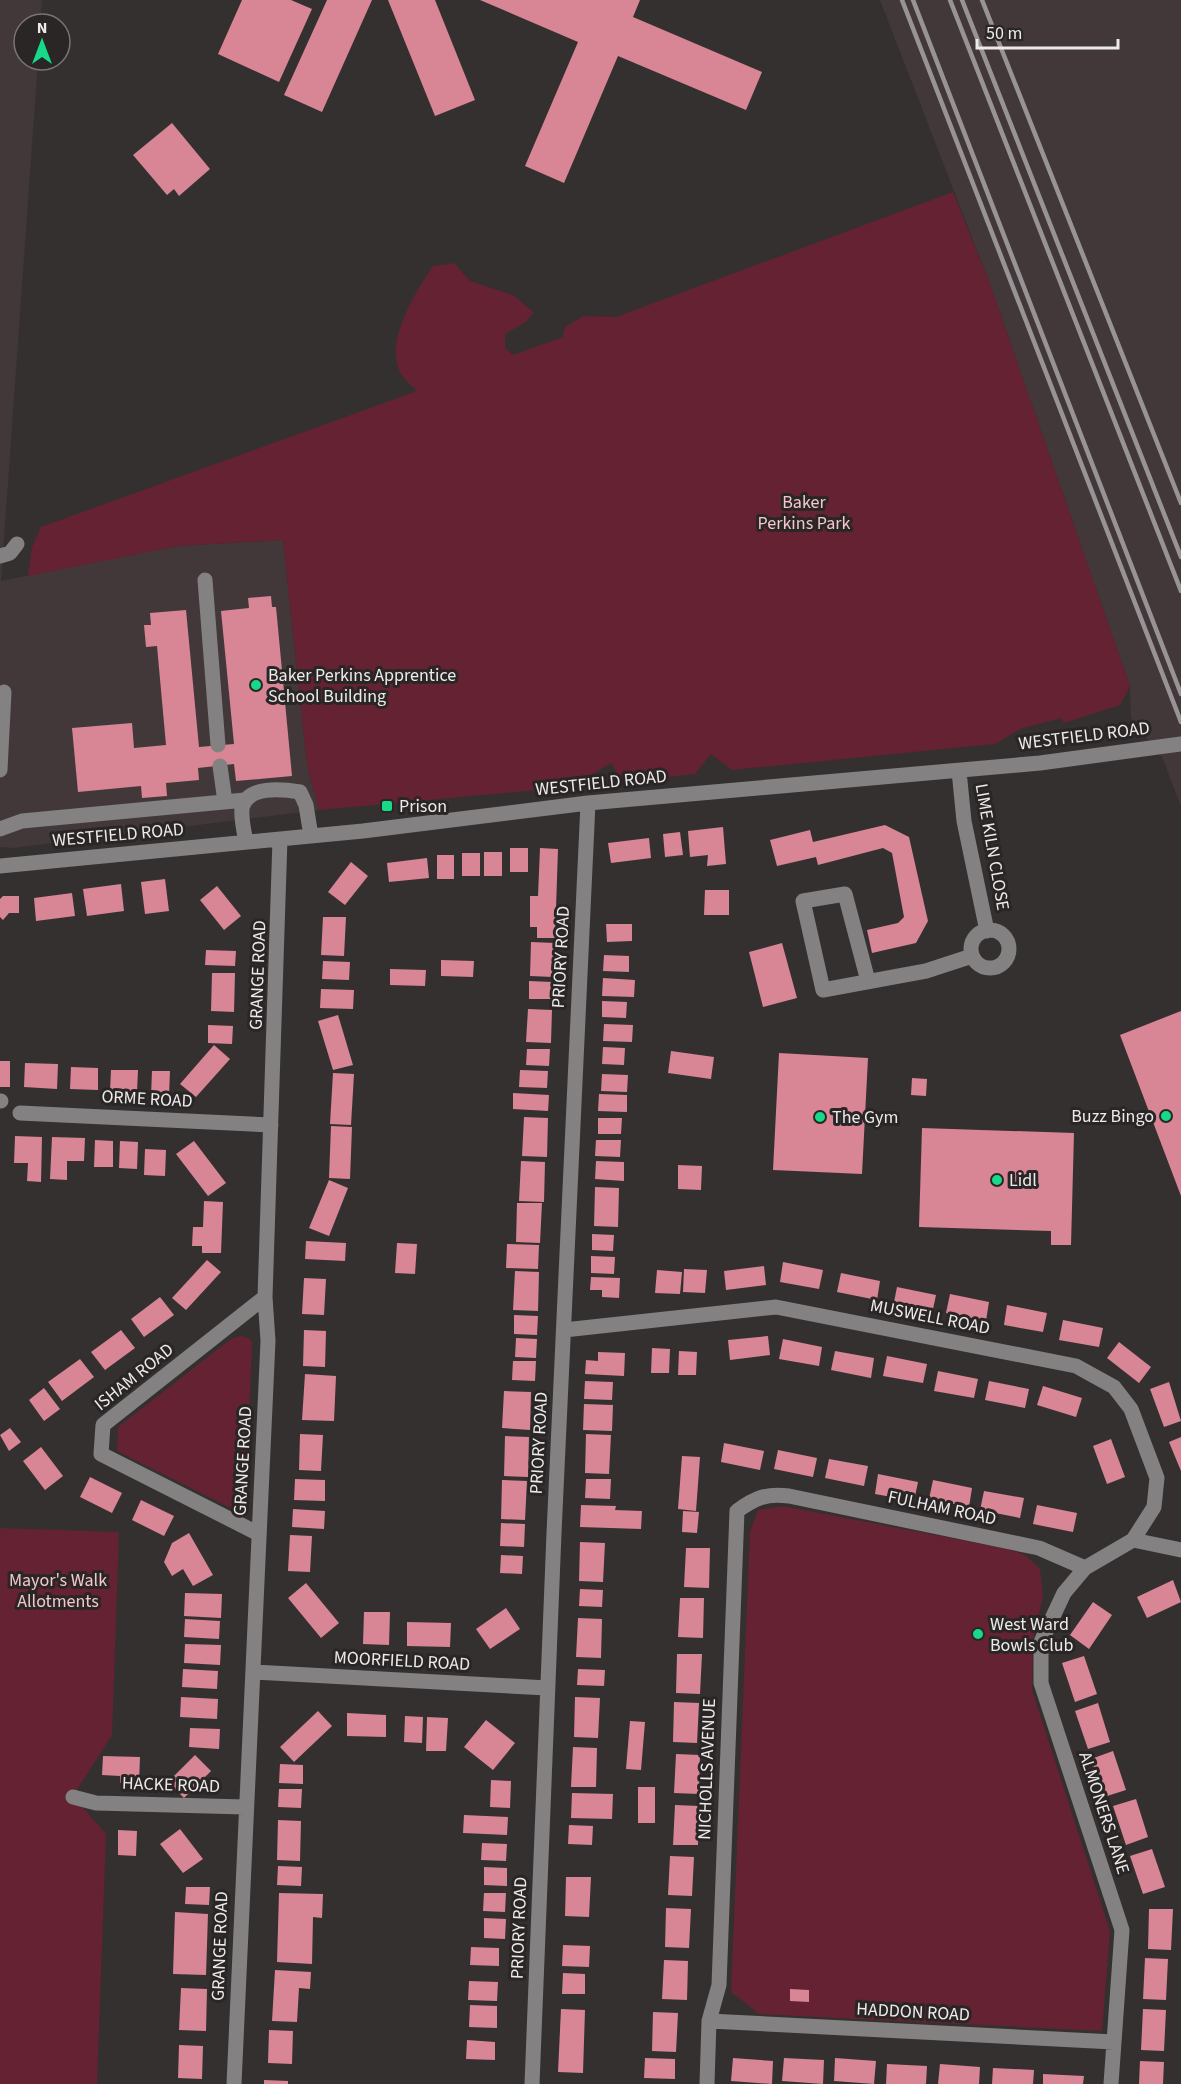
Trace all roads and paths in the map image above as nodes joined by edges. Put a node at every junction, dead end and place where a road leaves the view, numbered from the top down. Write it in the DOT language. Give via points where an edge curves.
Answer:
graph roads {
  1 [pos="17,544"];
  2 [pos="0,556"];
  3 [pos="205,580"];
  4 [pos="4,692"];
  5 [pos="1181,744"];
  6 [pos="218,745"];
  7 [pos="220,766"];
  8 [pos="0,770"];
  9 [pos="959,771"];
  10 [pos="245,800"];
  11 [pos="225,802"];
  12 [pos="588,803"];
  13 [pos="0,829"];
  14 [pos="311,837"];
  15 [pos="280,839"];
  16 [pos="246,842"];
  17 [pos="0,866"];
  18 [pos="987,931"];
  19 [pos="972,956"];
  20 [pos="868,981"];
  21 [pos="20,1113"];
  22 [pos="271,1125"];
  23 [pos="265,1297"];
  24 [pos="564,1330"];
  25 [pos="789,1496"];
  26 [pos="259,1534"];
  27 [pos="1133,1540"];
  28 [pos="1181,1551"];
  29 [pos="1085,1568"];
  30 [pos="254,1672"];
  31 [pos="547,1688"];
  32 [pos="73,1797"];
  33 [pos="245,1807"];
  34 [pos="709,2021"];
  35 [pos="1114,2042"];
  36 [pos="234,2084"];
  37 [pos="532,2084"];
  38 [pos="706,2084"];
  39 [pos="1111,2084"];
  1 -- 2 [label="street" via="10,553"];
  3 -- 6 [label="street"];
  4 -- 8 [label="street"];
  5 -- 9 [label="street, WESTFIELD ROAD"];
  7 -- 11 [label="street"];
  9 -- 12 [label="street, WESTFIELD ROAD"];
  9 -- 18 [label="street, LIME KILN CLOSE" via="964,821"];
  10 -- 11 [label="street"];
  10 -- 14 [label="street" via="257,792 300,792"];
  10 -- 16 [label="street" via="242,810"];
  11 -- 13 [label="street" via="22,821"];
  12 -- 14 [label="street, WESTFIELD ROAD"];
  12 -- 24 [label="street, PRIORY ROAD"];
  14 -- 15 [label="street, WESTFIELD ROAD"];
  15 -- 16 [label="street, WESTFIELD ROAD"];
  15 -- 22 [label="street, GRANGE ROAD"];
  16 -- 17 [label="street, WESTFIELD ROAD"];
  18 -- 19 [label="street" via="974,939"];
  18 -- 19 [label="street" via="1005,938 1008,955 1001,964 990,968"];
  19 -- 20 [label="street" via="926,971"];
  20 -- 20 [label="street" via="823,990 802,901 845,894"];
  21 -- 22 [label="street, ORME ROAD"];
  22 -- 23 [label="street, GRANGE ROAD"];
  23 -- 26 [label="street, GRANGE ROAD" via="268,1341"];
  23 -- 26 [label="street, ISHAM ROAD" via="103,1425 101,1454"];
  24 -- 27 [label="street, MUSWELL ROAD" via="776,1307 1076,1366 1114,1387 1131,1409 1157,1478 1154,1507"];
  24 -- 31 [label="street, PRIORY ROAD"];
  25 -- 29 [label="street, FULHAM ROAD" via="1040,1548"];
  25 -- 34 [label="street, NICHOLLS AVENUE" via="756,1497 737,1511 719,1985"];
  26 -- 30 [label="street, GRANGE ROAD"];
  27 -- 28 [label="street"];
  27 -- 29 [label="street, ALMONERS LANE"];
  29 -- 35 [label="street, ALMONERS LANE" via="1064,1593 1041,1642 1041,1683 1122,1930"];
  30 -- 31 [label="street, MOORFIELD ROAD"];
  30 -- 33 [label="street, GRANGE ROAD"];
  31 -- 37 [label="street, PRIORY ROAD"];
  32 -- 33 [label="street, HACKE ROAD" via="96,1803"];
  33 -- 36 [label="street, GRANGE ROAD"];
  34 -- 35 [label="street, HADDON ROAD"];
  34 -- 38 [label="street, NICHOLLS AVENUE"];
  35 -- 39 [label="street, ALMONERS LANE"];
}
